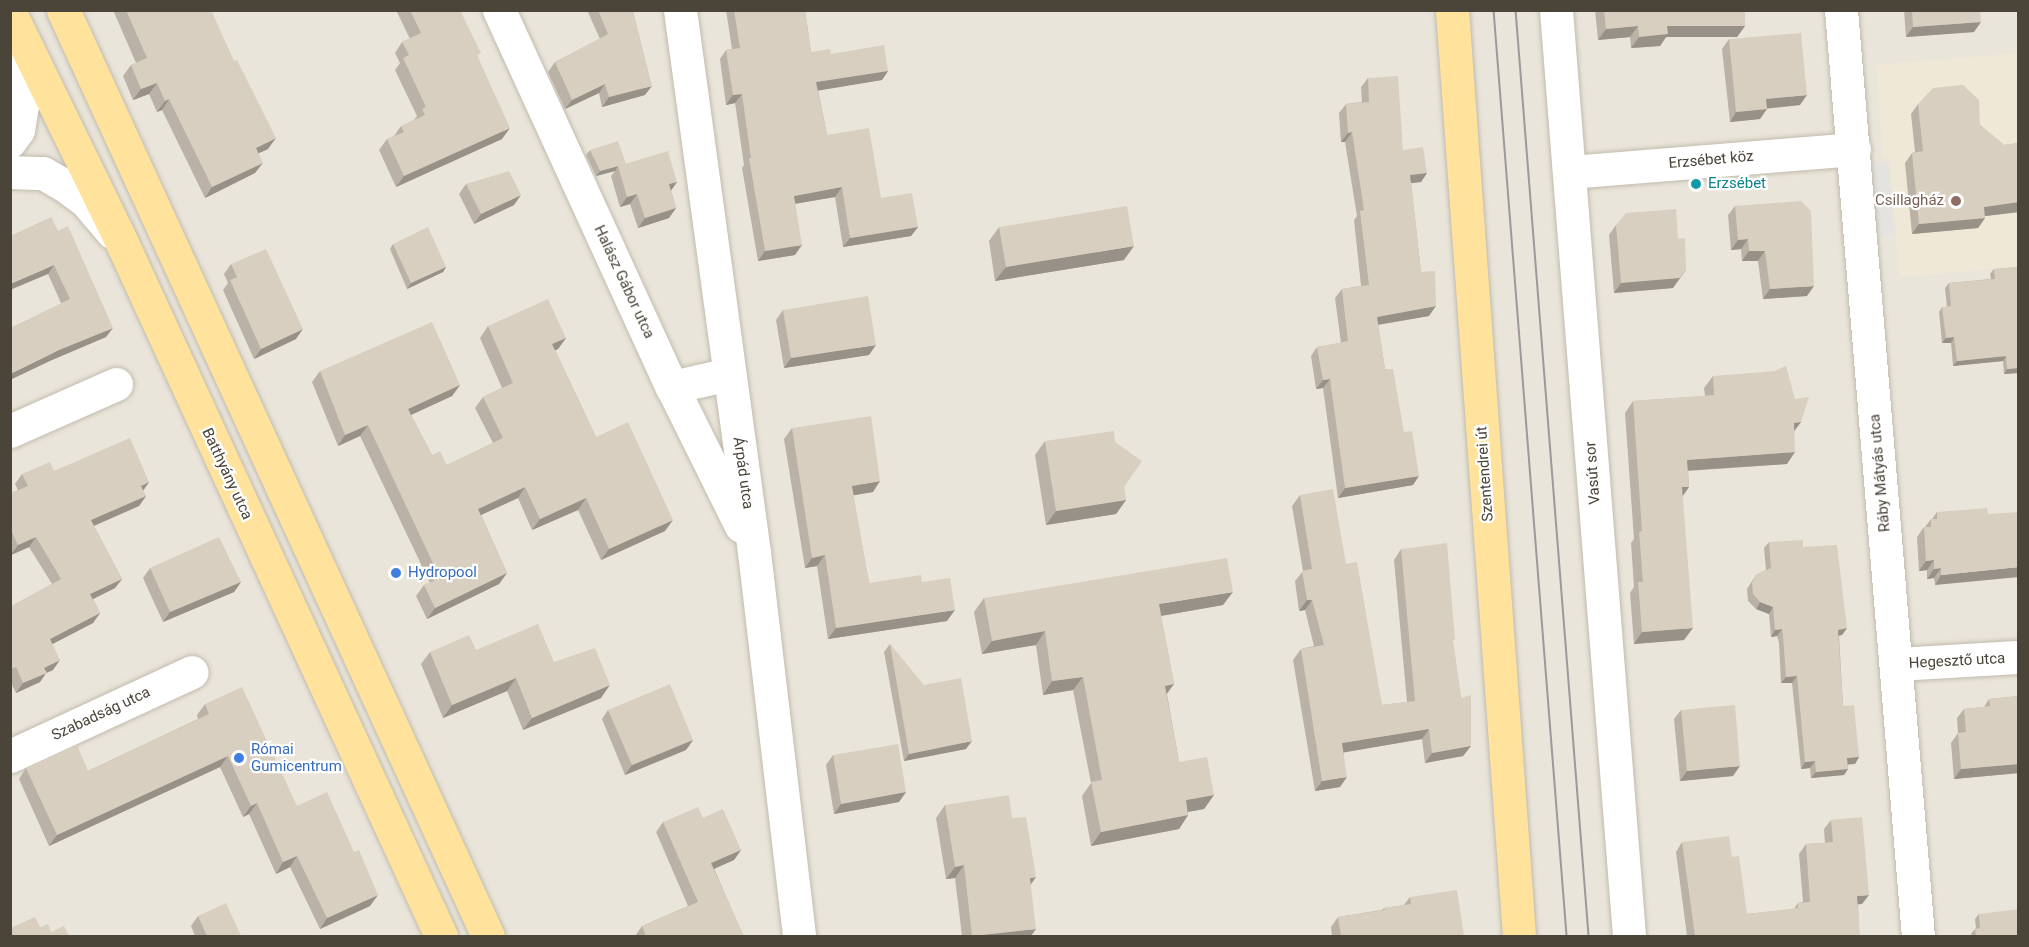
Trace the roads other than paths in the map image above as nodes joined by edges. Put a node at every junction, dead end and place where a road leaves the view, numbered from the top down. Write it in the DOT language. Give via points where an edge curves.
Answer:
graph roads {
  1 [pos="63,10"];
  2 [pos="499,10"];
  3 [pos="680,10"];
  4 [pos="1452,10"];
  5 [pos="1556,10"];
  6 [pos="1841,10"];
  7 [pos="10,13"];
  8 [pos="10,59"];
  9 [pos="10,141"];
  10 [pos="1854,148"];
  11 [pos="10,172"];
  12 [pos="1569,172"];
  13 [pos="122,243"];
  14 [pos="729,374"];
  15 [pos="116,384"];
  16 [pos="672,387"];
  17 [pos="10,431"];
  18 [pos="754,552"];
  19 [pos="2019,657"];
  20 [pos="1896,664"];
  21 [pos="192,672"];
  22 [pos="10,756"];
  23 [pos="441,936"];
  24 [pos="488,936"];
  25 [pos="799,936"];
  26 [pos="1519,936"];
  27 [pos="1629,936"];
  28 [pos="1918,936"];
  1 -- 24 [label="main road"];
  2 -- 16 [label="street, Halász Gábor utca"];
  3 -- 14 [label="street, Árpád utca"];
  4 -- 26 [label="main road, Szentendrei út"];
  5 -- 12 [label="street, Vasút sor"];
  6 -- 10 [label="street, Ráby Mátyás utca"];
  7 -- 13 [label="main road, Batthyány utca"];
  8 -- 9 [label="street" via="22,105 18,130"];
  10 -- 12 [label="street, Erzsébet köz"];
  10 -- 20 [label="street, Ráby Mátyás utca"];
  11 -- 13 [label="street" via="43,173 63,185 85,200"];
  12 -- 27 [label="street, Vasút sor"];
  13 -- 23 [label="main road, Batthyány utca"];
  14 -- 16 [label="street"];
  14 -- 18 [label="street, Árpád utca"];
  15 -- 17 [label="street"];
  16 -- 18 [label="street, Halász Gábor utca"];
  18 -- 25 [label="street, Árpád utca"];
  19 -- 20 [label="street, Hegesztő utca"];
  20 -- 28 [label="street, Ráby Mátyás utca"];
  21 -- 22 [label="street, Szabadság utca"];
}
